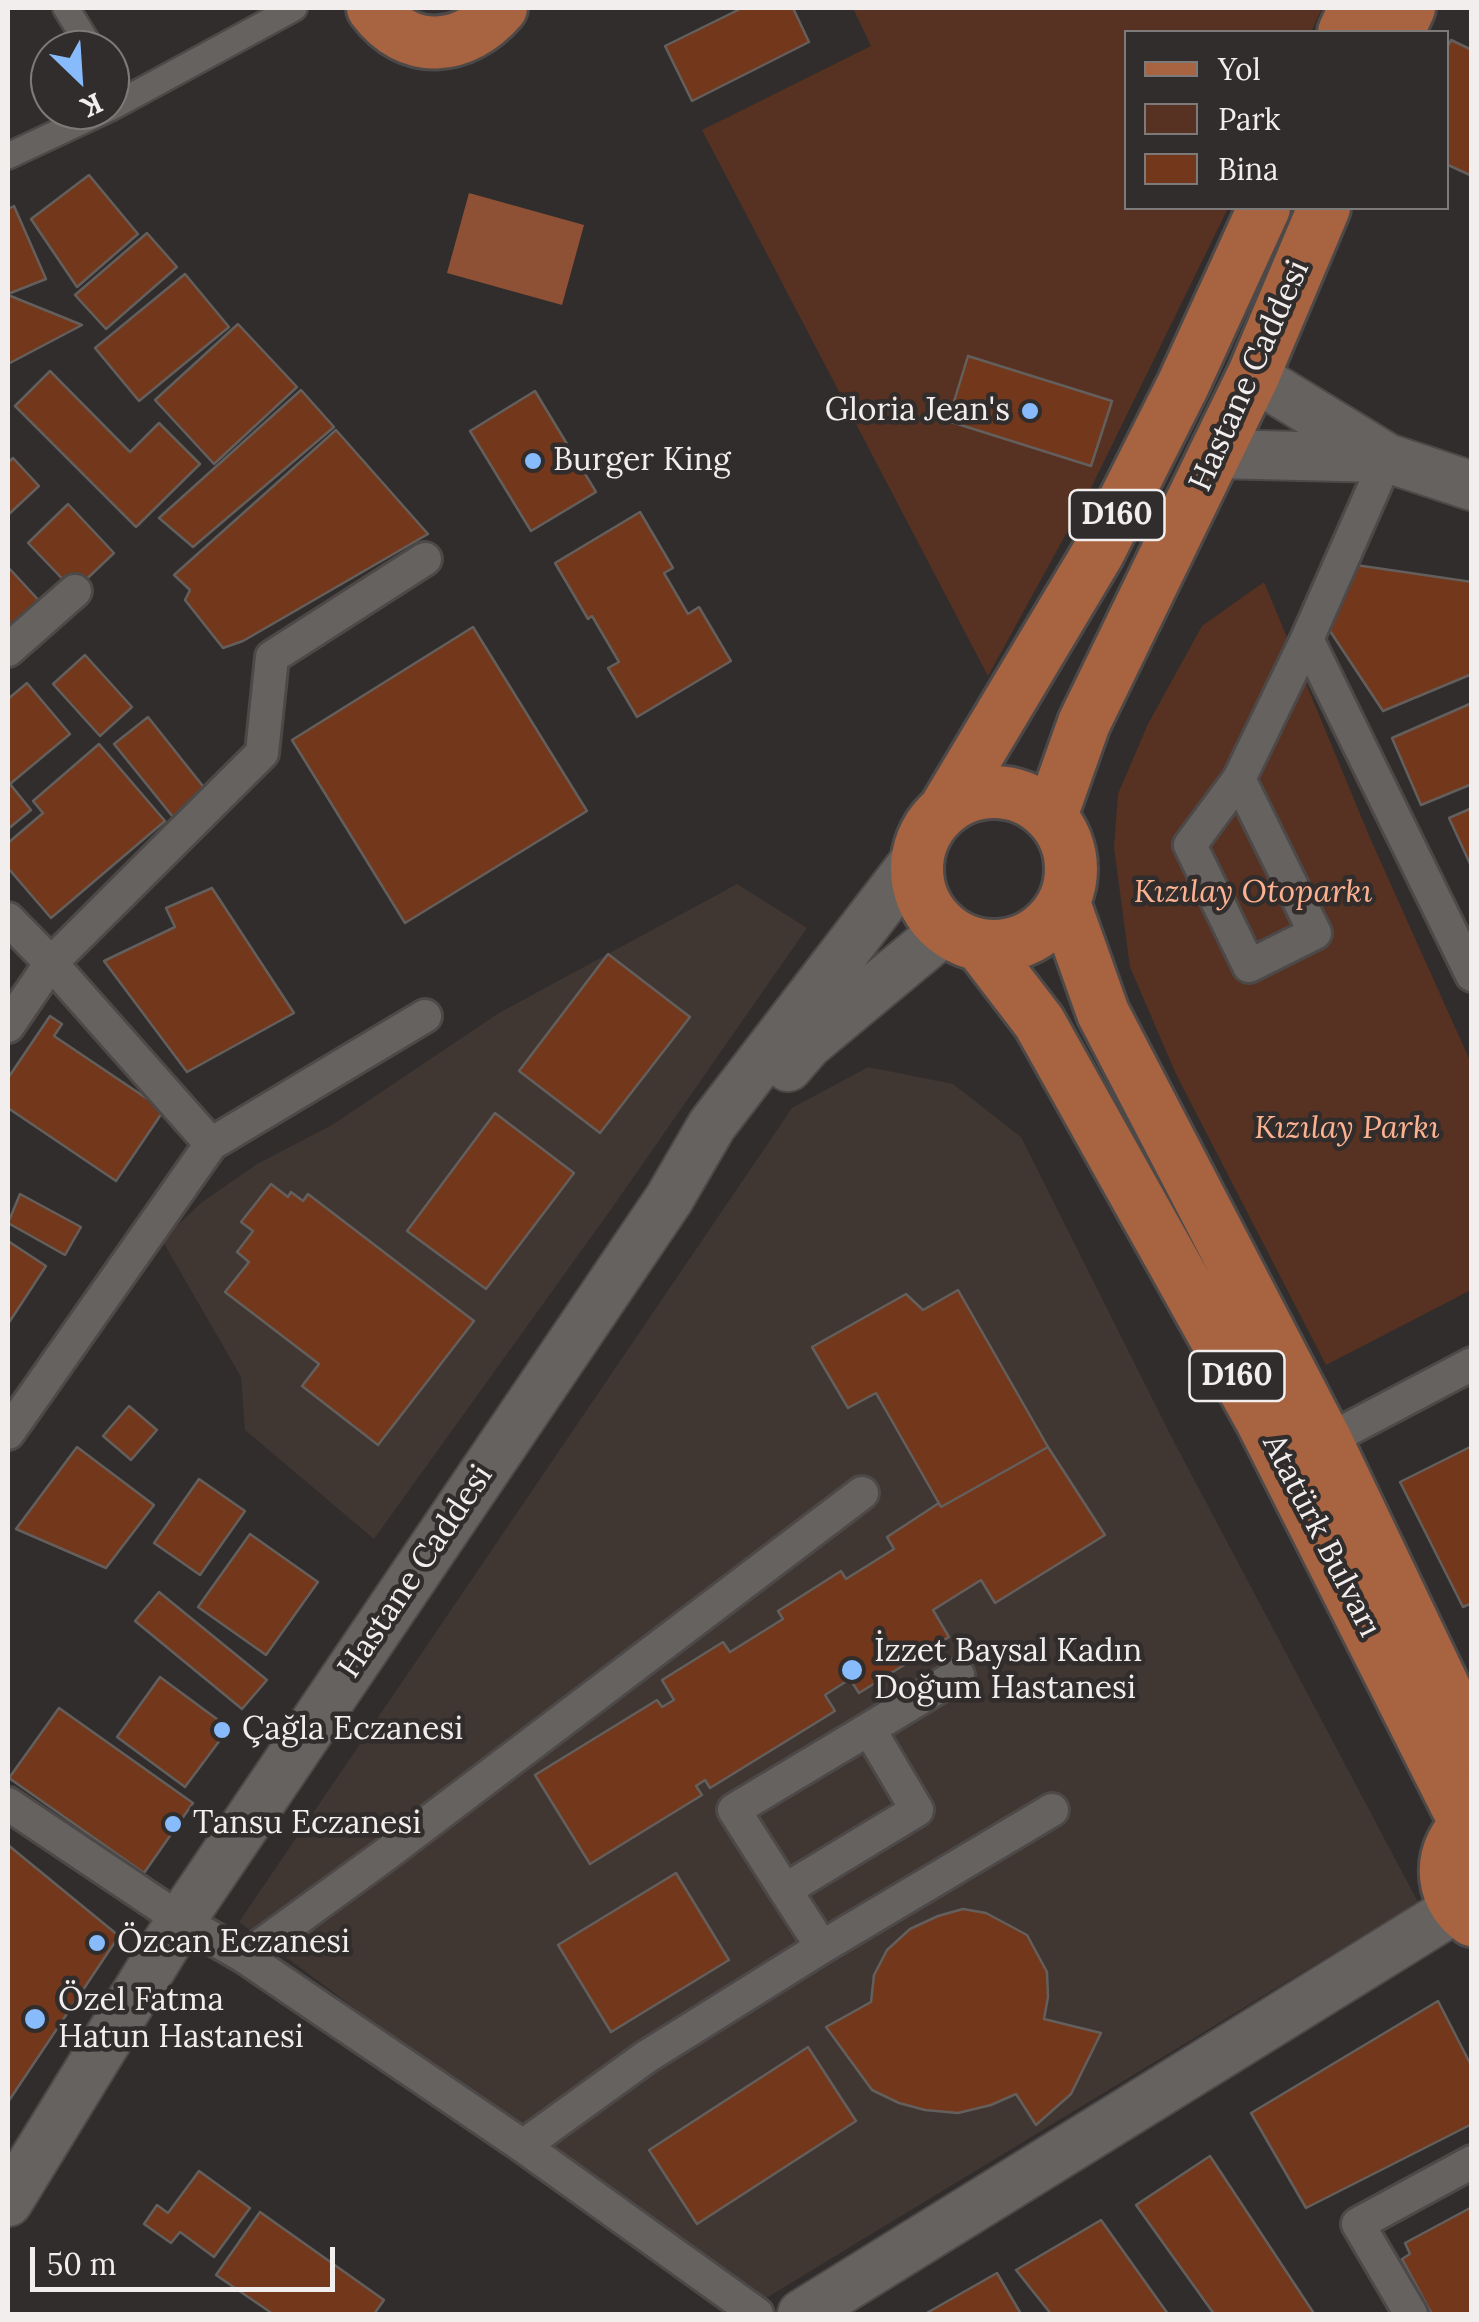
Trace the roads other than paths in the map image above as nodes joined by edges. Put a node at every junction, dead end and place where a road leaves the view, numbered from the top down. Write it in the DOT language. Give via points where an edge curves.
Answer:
graph roads {
  1 [pos="66,8"];
  2 [pos="294,8"];
  3 [pos="373,8"];
  4 [pos="501,8"];
  5 [pos="80,30"];
  6 [pos="130,97"];
  7 [pos="63,130"];
  8 [pos="8,156"];
  9 [pos="1263,210"];
  10 [pos="1323,210"];
  11 [pos="1253,376"];
  12 [pos="1216,454"];
  13 [pos="1387,458"];
  14 [pos="1472,486"];
  15 [pos="426,559"];
  16 [pos="75,591"];
  17 [pos="1307,639"];
  18 [pos="8,650"];
  19 [pos="1239,779"];
  20 [pos="945,808"];
  21 [pos="1051,816"];
  22 [pos="917,858"];
  23 [pos="1064,903"];
  24 [pos="8,919"];
  25 [pos="963,938"];
  26 [pos="52,963"];
  27 [pos="1472,975"];
  28 [pos="425,1016"];
  29 [pos="8,1026"];
  30 [pos="211,1144"];
  31 [pos="668,1199"];
  32 [pos="1472,1364"];
  33 [pos="8,1433"];
  34 [pos="1326,1441"];
  35 [pos="862,1493"];
  36 [pos="958,1675"];
  37 [pos="869,1729"];
  38 [pos="1472,1746"];
  39 [pos="8,1804"];
  40 [pos="1052,1810"];
  41 [pos="1469,1822"];
  42 [pos="785,1890"];
  43 [pos="1464,1914"];
  44 [pos="181,1920"];
  45 [pos="822,1947"];
  46 [pos="246,1957"];
  47 [pos="523,2146"];
  48 [pos="1472,2162"];
  49 [pos="12,2185"];
  50 [pos="756,2314"];
  51 [pos="802,2314"];
  52 [pos="1411,2314"];
  1 -- 5 [label="street"];
  2 -- 6 [label="street"];
  3 -- 4 [label="main road" via="389,26 428,42 469,36"];
  7 -- 8 [label="street"];
  9 -- 20 [label="main road, Hastane Caddesi / D160" via="1098,553"];
  10 -- 11 [label="main road, Hastane Caddesi / D160"];
  11 -- 12 [label="main road, Hastane Caddesi / D160"];
  11 -- 13 [label="main road"];
  12 -- 13 [label="main road"];
  12 -- 21 [label="main road, Hastane Caddesi / D160" via="1084,723"];
  13 -- 14 [label="main road"];
  13 -- 17 [label="street"];
  15 -- 26 [label="street" via="272,657 262,754"];
  16 -- 18 [label="street"];
  17 -- 19 [label="street"];
  17 -- 27 [label="street"];
  19 -- 19 [label="street" via="1190,845 1249,966 1315,932"];
  20 -- 21 [label="main road" via="1000,791"];
  20 -- 22 [label="main road, D160" via="929,826"];
  21 -- 23 [label="main road, D160" via="1071,858"];
  22 -- 25 [label="main road, D160" via="919,892 930,914"];
  22 -- 31 [label="main road, Hastane Caddesi" via="712,1125"];
  23 -- 25 [label="main road" via="1032,937 1011,945"];
  23 -- 34 [label="main road, Atatürk Bulvarı / D160" via="1118,1044"];
  24 -- 26 [label="street"];
  25 -- 31 [label="main road, Hastane Caddesi" via="808,1044"];
  25 -- 41 [label="main road, Atatürk Bulvarı / D160" via="1039,1022 1261,1419"];
  26 -- 29 [label="street"];
  26 -- 30 [label="street"];
  28 -- 30 [label="street"];
  30 -- 33 [label="street"];
  31 -- 44 [label="main road, Hastane Caddesi"];
  32 -- 34 [label="street"];
  34 -- 38 [label="main road, Atatürk Bulvarı"];
  35 -- 46 [label="street"];
  36 -- 37 [label="street"];
  37 -- 42 [label="street" via="917,1810"];
  37 -- 42 [label="street" via="734,1810"];
  39 -- 44 [label="street"];
  40 -- 45 [label="street"];
  41 -- 43 [label="main road" via="1446,1856 1450,1896"];
  42 -- 45 [label="street"];
  43 -- 51 [label="main road"];
  44 -- 46 [label="street"];
  44 -- 49 [label="main road, Hastane Caddesi"];
  45 -- 47 [label="street" via="646,2057"];
  46 -- 47 [label="street"];
  47 -- 50 [label="street"];
  48 -- 52 [label="street" via="1358,2224"];
}
